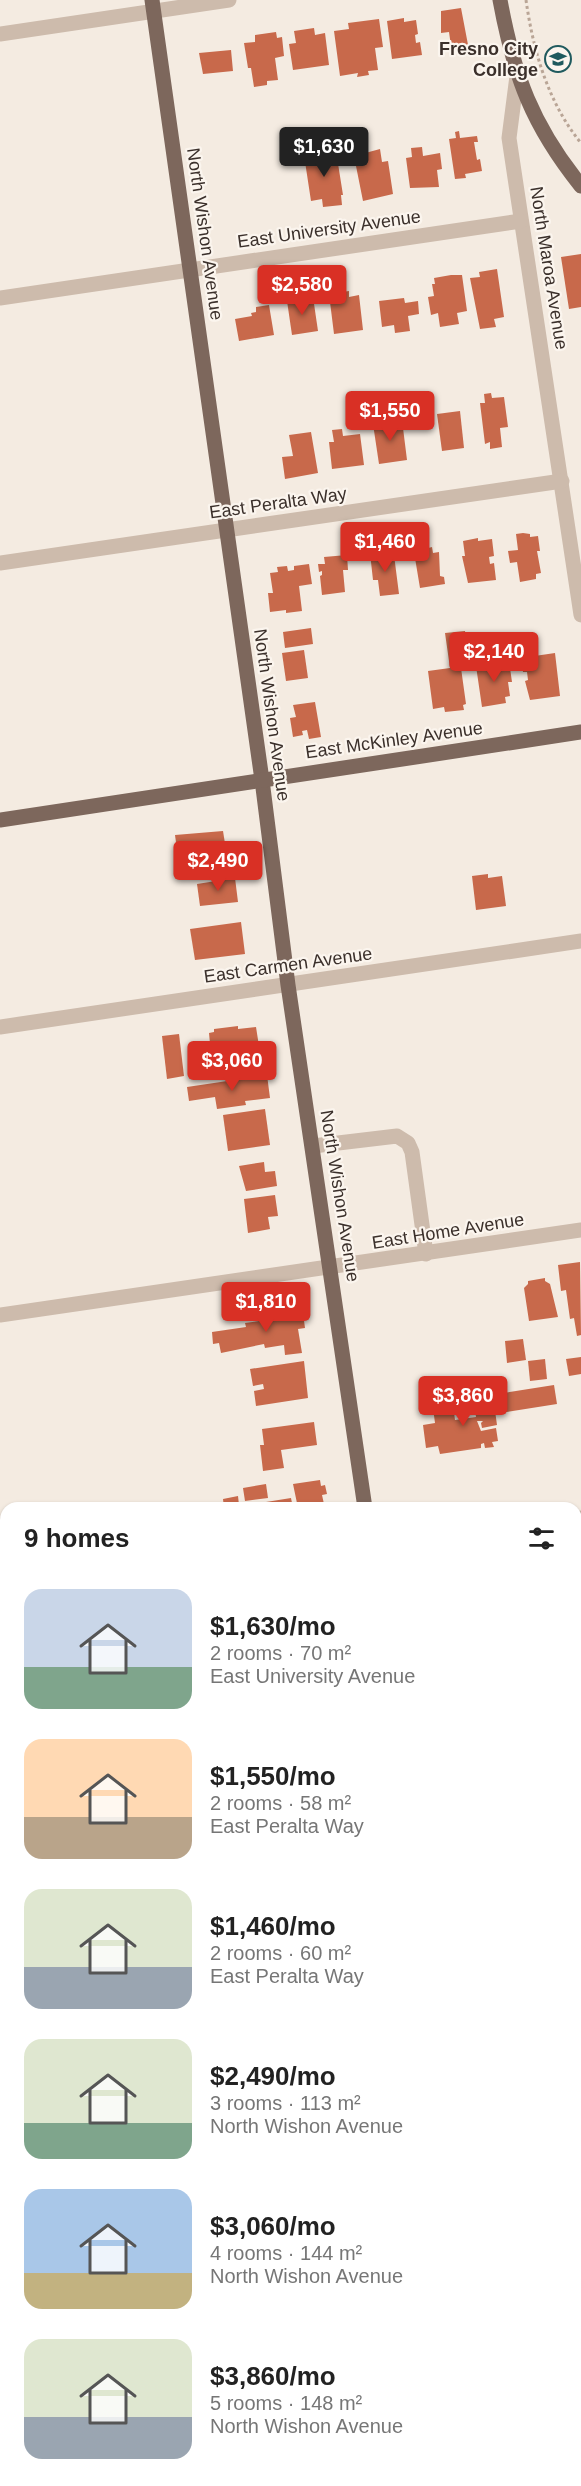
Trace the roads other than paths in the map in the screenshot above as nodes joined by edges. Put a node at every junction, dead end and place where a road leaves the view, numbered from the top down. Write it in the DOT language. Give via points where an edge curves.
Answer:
graph roads {
  1 [pos="229,0"];
  2 [pos="500,0"];
  3 [pos="152,6"];
  4 [pos="0,34"];
  5 [pos="517,76"];
  6 [pos="581,186"];
  7 [pos="521,221"];
  8 [pos="190,269"];
  9 [pos="0,298"];
  10 [pos="562,481"];
  11 [pos="226,530"];
  12 [pos="0,563"];
  13 [pos="581,615"];
  14 [pos="581,732"];
  15 [pos="262,780"];
  16 [pos="0,820"];
  17 [pos="581,941"];
  18 [pos="288,985"];
  19 [pos="0,1027"];
  20 [pos="313,1146"];
  21 [pos="581,1230"];
  22 [pos="426,1254"];
  23 [pos="332,1268"];
  24 [pos="0,1315"];
  25 [pos="364,1502"];
  1 -- 3 [label="street"];
  2 -- 5 [label="main road, North Maroa Avenue"];
  3 -- 4 [label="street"];
  3 -- 8 [label="main road, North Wishon Avenue"];
  5 -- 6 [label="main road" via="535,118"];
  5 -- 7 [label="street, North Maroa Avenue" via="508,138"];
  7 -- 8 [label="street, East University Avenue"];
  7 -- 10 [label="street, North Maroa Avenue"];
  8 -- 9 [label="street, East University Avenue"];
  8 -- 11 [label="main road, North Wishon Avenue"];
  10 -- 11 [label="street, East Peralta Way"];
  10 -- 13 [label="street, North Maroa Avenue"];
  11 -- 12 [label="street, East Peralta Way"];
  11 -- 15 [label="main road, North Wishon Avenue"];
  14 -- 15 [label="main road, East McKinley Avenue"];
  15 -- 16 [label="main road, East McKinley Avenue"];
  15 -- 18 [label="main road, North Wishon Avenue"];
  17 -- 18 [label="street, East Carmen Avenue"];
  18 -- 19 [label="street, East Carmen Avenue"];
  18 -- 20 [label="main road, North Wishon Avenue"];
  20 -- 22 [label="street" via="402,1137 412,1152"];
  20 -- 23 [label="main road, North Wishon Avenue"];
  21 -- 22 [label="street, East Home Avenue"];
  22 -- 23 [label="street, East Home Avenue"];
  23 -- 24 [label="street, East Home Avenue"];
  23 -- 25 [label="main road, North Wishon Avenue"];
}
